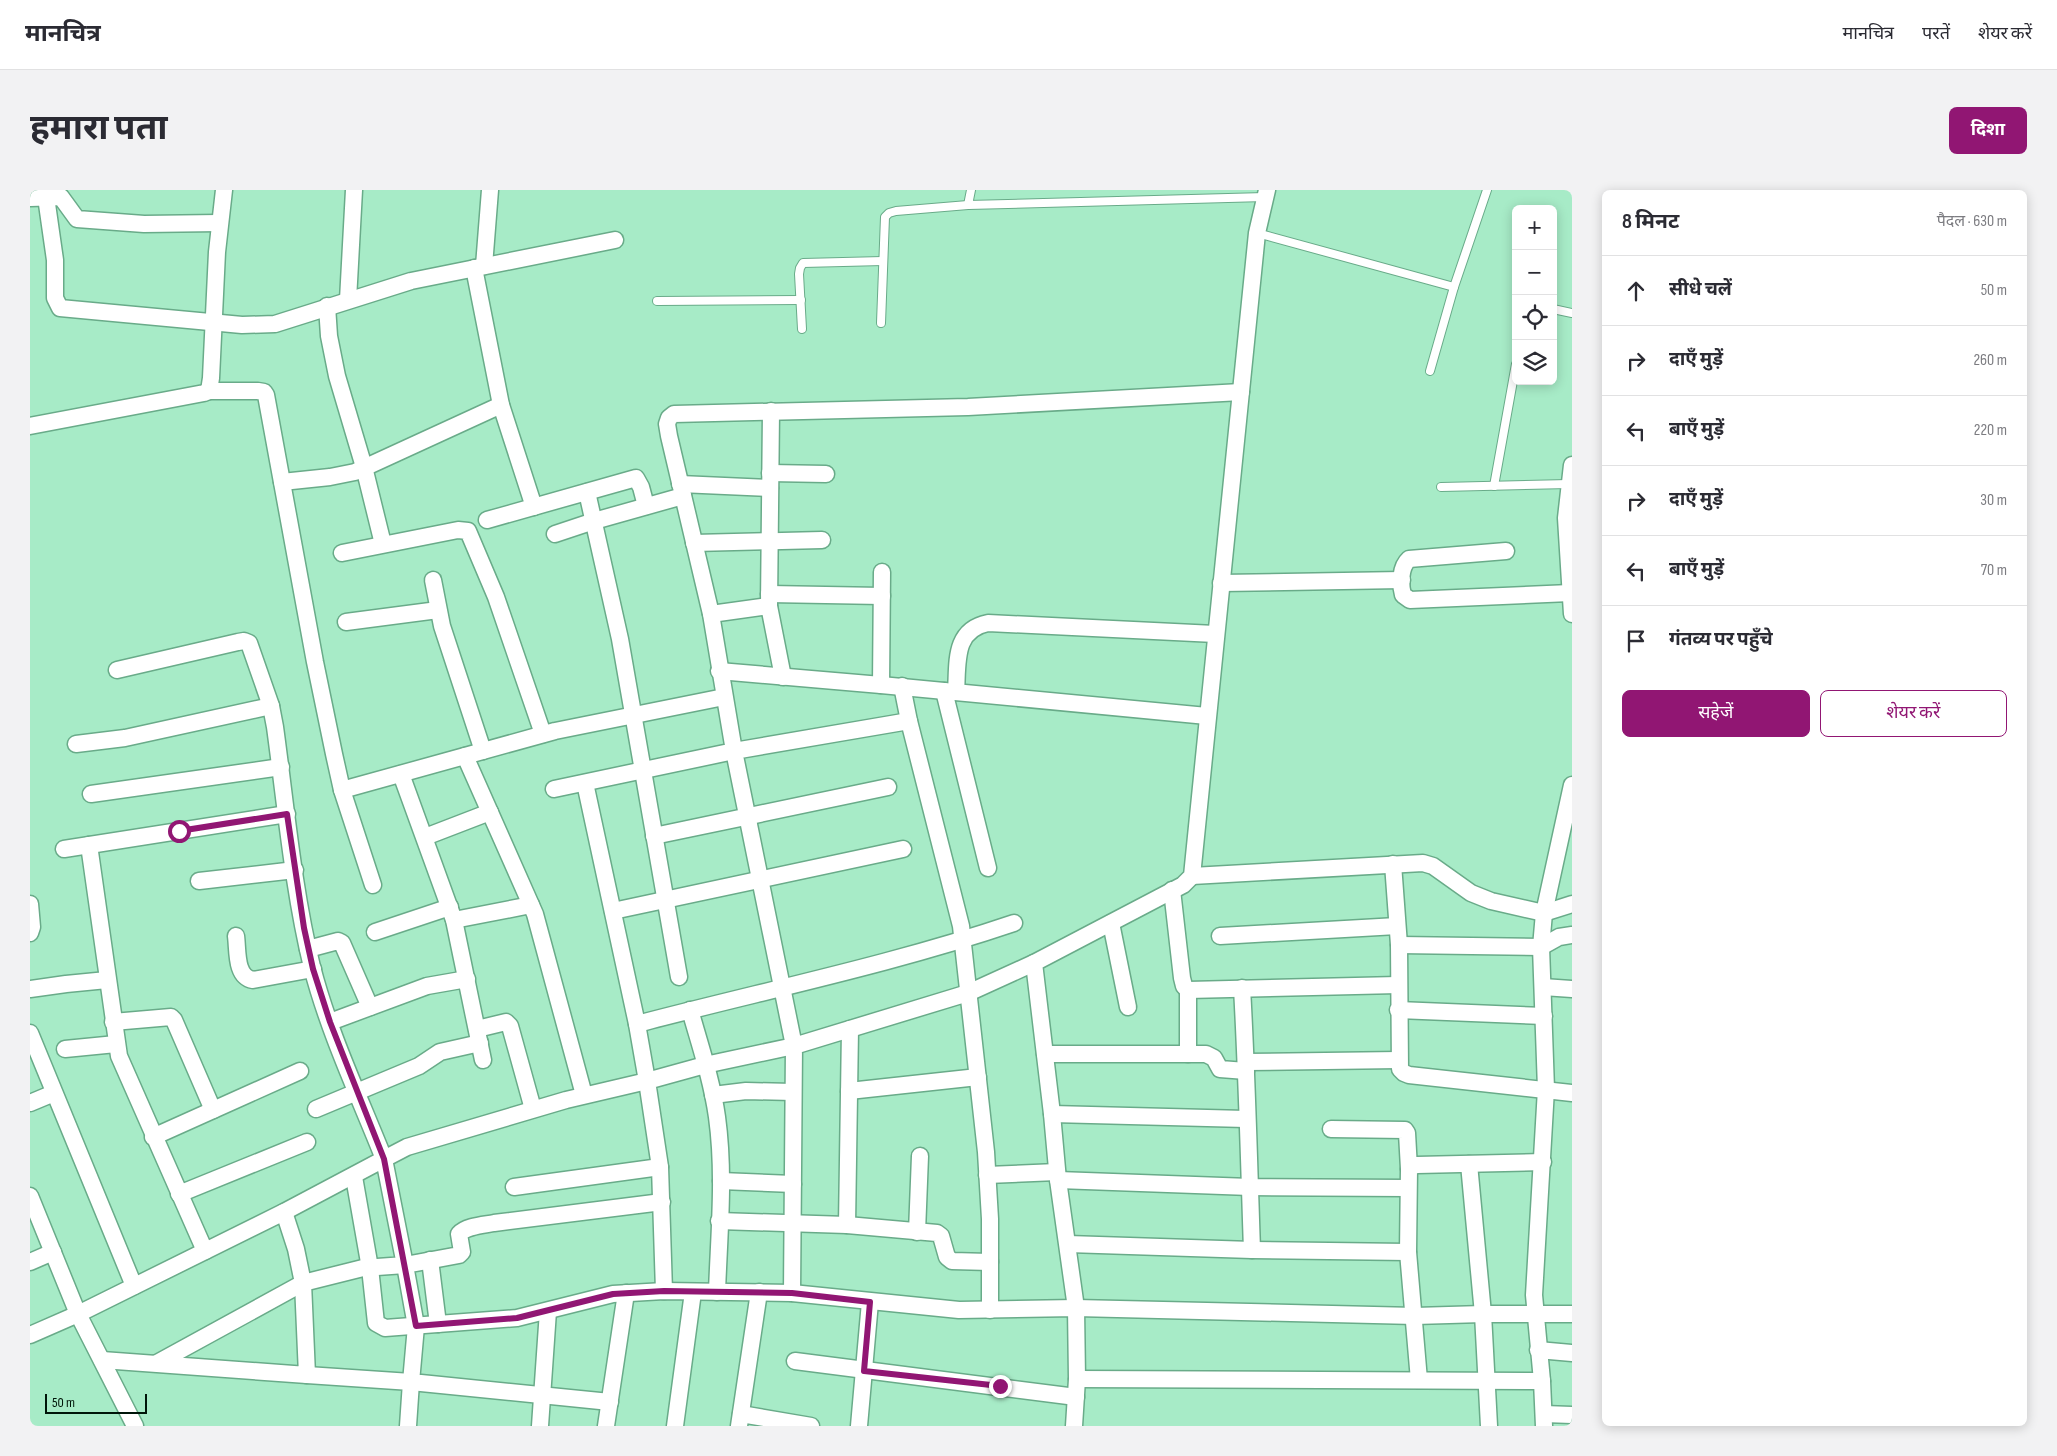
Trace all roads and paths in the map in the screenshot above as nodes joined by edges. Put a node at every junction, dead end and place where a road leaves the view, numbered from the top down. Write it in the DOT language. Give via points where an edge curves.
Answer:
graph roads {
  1 [pos="224,190"];
  2 [pos="354,190"];
  3 [pos="490,190"];
  4 [pos="971,190"];
  5 [pos="1487,190"];
  6 [pos="1266,194"];
  7 [pos="38,197"];
  8 [pos="968,205"];
  9 [pos="219,223"];
  10 [pos="1257,233"];
  11 [pos="615,240"];
  12 [pos="883,262"];
  13 [pos="479,267"];
  14 [pos="1454,288"];
  15 [pos="348,300"];
  16 [pos="801,300"];
  17 [pos="657,301"];
  18 [pos="327,306"];
  19 [pos="1557,310"];
  20 [pos="1572,313"];
  21 [pos="213,321"];
  22 [pos="881,323"];
  23 [pos="802,329"];
  24 [pos="1430,371"];
  25 [pos="1512,385"];
  26 [pos="209,391"];
  27 [pos="1240,392"];
  28 [pos="502,405"];
  29 [pos="771,411"];
  30 [pos="30,426"];
  31 [pos="1572,465"];
  32 [pos="364,467"];
  33 [pos="826,474"];
  34 [pos="770,480"];
  35 [pos="282,482"];
  36 [pos="1569,484"];
  37 [pos="1494,486"];
  38 [pos="1441,487"];
  39 [pos="682,490"];
  40 [pos="587,492"];
  41 [pos="646,506"];
  42 [pos="534,507"];
  43 [pos="487,520"];
  44 [pos="594,521"];
  45 [pos="555,534"];
  46 [pos="822,540"];
  47 [pos="769,541"];
  48 [pos="383,544"];
  49 [pos="694,544"];
  50 [pos="1506,551"];
  51 [pos="342,553"];
  52 [pos="882,572"];
  53 [pos="433,580"];
  54 [pos="1402,580"];
  55 [pos="1220,583"];
  56 [pos="1570,593"];
  57 [pos="882,596"];
  58 [pos="769,600"];
  59 [pos="438,610"];
  60 [pos="711,614"];
  61 [pos="1572,614"];
  62 [pos="346,622"];
  63 [pos="1216,634"];
  64 [pos="117,670"];
  65 [pos="719,671"];
  66 [pos="783,676"];
  67 [pos="881,685"];
  68 [pos="902,686"];
  69 [pos="950,691"];
  70 [pos="724,697"];
  71 [pos="271,706"];
  72 [pos="633,715"];
  73 [pos="1207,716"];
  74 [pos="909,722"];
  75 [pos="543,734"];
  76 [pos="76,744"];
  77 [pos="484,751"];
  78 [pos="734,752"];
  79 [pos="465,756"];
  80 [pos="281,767"];
  81 [pos="643,770"];
  82 [pos="401,774"];
  83 [pos="585,782"];
  84 [pos="1572,785"];
  85 [pos="888,787"];
  86 [pos="554,789"];
  87 [pos="342,790"];
  88 [pos="91,794"];
  89 [pos="490,812"];
  90 [pos="287,814"];
  91 [pos="747,816"];
  92 [pos="654,836"];
  93 [pos="425,837"];
  94 [pos="89,845"];
  95 [pos="64,849"];
  96 [pos="903,850"];
  97 [pos="1393,864"];
  98 [pos="988,868"];
  99 [pos="295,870"];
  100 [pos="1192,876"];
  101 [pos="199,881"];
  102 [pos="760,881"];
  103 [pos="373,885"];
  104 [pos="1172,890"];
  105 [pos="665,900"];
  106 [pos="30,904"];
  107 [pos="1572,904"];
  108 [pos="531,905"];
  109 [pos="613,911"];
  110 [pos="1544,913"];
  111 [pos="452,914"];
  112 [pos="1014,923"];
  113 [pos="1111,923"];
  114 [pos="1397,926"];
  115 [pos="375,932"];
  116 [pos="30,933"];
  117 [pos="1572,935"];
  118 [pos="236,936"];
  119 [pos="1220,936"];
  120 [pos="962,941"];
  121 [pos="1399,945"];
  122 [pos="1541,947"];
  123 [pos="308,949"];
  124 [pos="1034,963"];
  125 [pos="313,969"];
  126 [pos="679,977"];
  127 [pos="467,979"];
  128 [pos="107,980"];
  129 [pos="1398,985"];
  130 [pos="1543,987"];
  131 [pos="1242,988"];
  132 [pos="30,989"];
  133 [pos="782,989"];
  134 [pos="1188,990"];
  135 [pos="1572,990"];
  136 [pos="968,993"];
  137 [pos="370,1007"];
  138 [pos="1128,1007"];
  139 [pos="690,1010"];
  140 [pos="1398,1010"];
  141 [pos="1544,1016"];
  142 [pos="113,1022"];
  143 [pos="330,1022"];
  144 [pos="637,1024"];
  145 [pos="850,1029"];
  146 [pos="30,1033"];
  147 [pos="478,1036"];
  148 [pos="116,1044"];
  149 [pos="794,1046"];
  150 [pos="66,1049"];
  151 [pos="1045,1054"];
  152 [pos="1188,1054"];
  153 [pos="483,1060"];
  154 [pos="1399,1060"];
  155 [pos="705,1065"];
  156 [pos="1246,1066"];
  157 [pos="300,1071"];
  158 [pos="978,1078"];
  159 [pos="647,1081"];
  160 [pos="1546,1089"];
  161 [pos="357,1091"];
  162 [pos="849,1091"];
  163 [pos="793,1092"];
  164 [pos="54,1093"];
  165 [pos="1572,1093"];
  166 [pos="584,1095"];
  167 [pos="713,1095"];
  168 [pos="30,1103"];
  169 [pos="316,1109"];
  170 [pos="534,1109"];
  171 [pos="213,1110"];
  172 [pos="1052,1114"];
  173 [pos="1246,1119"];
  174 [pos="1331,1129"];
  175 [pos="153,1137"];
  176 [pos="307,1142"];
  177 [pos="920,1156"];
  178 [pos="384,1159"];
  179 [pos="1543,1162"];
  180 [pos="1469,1164"];
  181 [pos="660,1167"];
  182 [pos="1409,1169"];
  183 [pos="988,1175"];
  184 [pos="1058,1176"];
  185 [pos="354,1177"];
  186 [pos="720,1181"];
  187 [pos="793,1184"];
  188 [pos="514,1187"];
  189 [pos="1250,1187"];
  190 [pos="1408,1188"];
  191 [pos="179,1194"];
  192 [pos="30,1196"];
  193 [pos="662,1202"];
  194 [pos="284,1212"];
  195 [pos="719,1221"];
  196 [pos="792,1224"];
  197 [pos="847,1225"];
  198 [pos="917,1232"];
  199 [pos="1068,1244"];
  200 [pos="1252,1250"];
  201 [pos="53,1252"];
  202 [pos="205,1252"];
  203 [pos="1408,1252"];
  204 [pos="430,1260"];
  205 [pos="30,1262"];
  206 [pos="990,1262"];
  207 [pos="405,1265"];
  208 [pos="370,1268"];
  209 [pos="303,1283"];
  210 [pos="134,1286"];
  211 [pos="664,1291"];
  212 [pos="693,1292"];
  213 [pos="717,1292"];
  214 [pos="759,1292"];
  215 [pos="626,1293"];
  216 [pos="792,1293"];
  217 [pos="870,1302"];
  218 [pos="1076,1308"];
  219 [pos="990,1310"];
  220 [pos="548,1311"];
  221 [pos="78,1314"];
  222 [pos="1483,1314"];
  223 [pos="1535,1314"];
  224 [pos="1572,1314"];
  225 [pos="1415,1316"];
  226 [pos="438,1324"];
  227 [pos="416,1326"];
  228 [pos="30,1335"];
  229 [pos="1538,1350"];
  230 [pos="1572,1353"];
  231 [pos="102,1360"];
  232 [pos="795,1361"];
  233 [pos="157,1363"];
  234 [pos="864,1371"];
  235 [pos="308,1375"];
  236 [pos="1078,1379"];
  237 [pos="1419,1380"];
  238 [pos="1488,1381"];
  239 [pos="1542,1381"];
  240 [pos="411,1382"];
  241 [pos="542,1394"];
  242 [pos="1076,1397"];
  243 [pos="610,1402"];
  244 [pos="1572,1415"];
  245 [pos="740,1420"];
  246 [pos="1544,1420"];
  247 [pos="135,1426"];
  248 [pos="408,1426"];
  249 [pos="540,1426"];
  250 [pos="606,1426"];
  251 [pos="675,1426"];
  252 [pos="811,1426"];
  253 [pos="859,1426"];
  254 [pos="1074,1426"];
  255 [pos="1488,1426"];
  1 -- 9 [label="street"];
  2 -- 15 [label="street"];
  3 -- 13 [label="street"];
  4 -- 8 [label="lane"];
  5 -- 14 [label="lane"];
  6 -- 8 [label="lane"];
  6 -- 10 [label="street"];
  7 -- 9 [label="street" via="61,197 77,219 161,224"];
  7 -- 21 [label="street" via="55,260 55,298 60,308"];
  8 -- 12 [label="lane" via="889,213 885,217"];
  9 -- 21 [label="street"];
  10 -- 14 [label="lane"];
  10 -- 27 [label="street"];
  11 -- 13 [label="street"];
  12 -- 16 [label="lane" via="803,263 799,274"];
  12 -- 22 [label="lane"];
  13 -- 15 [label="street" via="412,281"];
  13 -- 28 [label="street"];
  14 -- 24 [label="lane"];
  15 -- 18 [label="street"];
  16 -- 17 [label="lane"];
  16 -- 23 [label="lane"];
  18 -- 21 [label="street" via="275,324 242,325"];
  18 -- 32 [label="street" via="337,376"];
  19 -- 20 [label="lane"];
  21 -- 26 [label="street"];
  25 -- 37 [label="lane"];
  26 -- 30 [label="street"];
  26 -- 35 [label="street" via="264,392"];
  27 -- 29 [label="street" via="968,407"];
  27 -- 55 [label="street"];
  28 -- 32 [label="street"];
  28 -- 42 [label="street"];
  29 -- 34 [label="street"];
  29 -- 39 [label="street" via="674,414 669,418 669,436"];
  31 -- 36 [label="street"];
  32 -- 35 [label="street" via="330,477"];
  32 -- 48 [label="street"];
  33 -- 34 [label="street"];
  34 -- 39 [label="street"];
  34 -- 47 [label="street"];
  35 -- 87 [label="street"];
  36 -- 37 [label="lane"];
  36 -- 56 [label="street" via="1566,518"];
  37 -- 38 [label="lane"];
  39 -- 41 [label="street"];
  39 -- 49 [label="street"];
  40 -- 41 [label="street" via="636,478"];
  40 -- 42 [label="street"];
  40 -- 44 [label="street"];
  41 -- 44 [label="street"];
  42 -- 43 [label="street"];
  44 -- 45 [label="street"];
  44 -- 72 [label="street"];
  46 -- 47 [label="street"];
  47 -- 49 [label="street"];
  47 -- 58 [label="street"];
  48 -- 51 [label="street"];
  48 -- 75 [label="street" via="458,530 468,531 496,597"];
  49 -- 60 [label="street"];
  50 -- 54 [label="street" via="1409,559 1405,562"];
  52 -- 57 [label="street"];
  53 -- 59 [label="street"];
  54 -- 55 [label="street"];
  54 -- 56 [label="street" via="1403,595 1410,600"];
  55 -- 63 [label="street"];
  56 -- 61 [label="street"];
  57 -- 58 [label="street"];
  57 -- 67 [label="street"];
  58 -- 60 [label="street"];
  58 -- 66 [label="street"];
  59 -- 62 [label="street"];
  59 -- 77 [label="street"];
  60 -- 65 [label="street"];
  63 -- 69 [label="street" via="988,623 979,625 962,639"];
  63 -- 73 [label="street"];
  64 -- 71 [label="street" via="244,641 252,649"];
  65 -- 66 [label="street"];
  65 -- 70 [label="street"];
  66 -- 67 [label="street"];
  67 -- 68 [label="street"];
  68 -- 69 [label="street"];
  68 -- 74 [label="street"];
  69 -- 73 [label="street"];
  69 -- 98 [label="street"];
  70 -- 72 [label="street"];
  70 -- 78 [label="street"];
  71 -- 76 [label="street" via="125,738"];
  71 -- 80 [label="street"];
  72 -- 75 [label="street"];
  72 -- 81 [label="street"];
  73 -- 100 [label="street"];
  74 -- 78 [label="street"];
  74 -- 120 [label="street" via="961,926"];
  75 -- 77 [label="street"];
  77 -- 79 [label="street"];
  78 -- 81 [label="street"];
  78 -- 91 [label="street"];
  79 -- 82 [label="street"];
  79 -- 89 [label="street"];
  80 -- 88 [label="street"];
  80 -- 90 [label="street"];
  81 -- 83 [label="street"];
  81 -- 92 [label="street"];
  82 -- 87 [label="street"];
  82 -- 93 [label="street"];
  83 -- 86 [label="street"];
  83 -- 109 [label="street"];
  84 -- 110 [label="street"];
  85 -- 91 [label="street"];
  87 -- 103 [label="street"];
  89 -- 93 [label="street"];
  89 -- 108 [label="street"];
  90 -- 94 [label="street"];
  90 -- 99 [label="street"];
  91 -- 92 [label="street"];
  91 -- 102 [label="street"];
  92 -- 105 [label="street"];
  93 -- 111 [label="street"];
  94 -- 95 [label="street"];
  94 -- 128 [label="street"];
  96 -- 102 [label="street"];
  97 -- 100 [label="street"];
  97 -- 110 [label="street" via="1433,866 1481,898"];
  97 -- 114 [label="street"];
  99 -- 101 [label="street"];
  99 -- 123 [label="street"];
  100 -- 104 [label="street"];
  102 -- 105 [label="street"];
  102 -- 133 [label="street"];
  104 -- 113 [label="street"];
  104 -- 134 [label="street" via="1182,978"];
  105 -- 109 [label="street"];
  105 -- 126 [label="street"];
  106 -- 116 [label="street"];
  107 -- 110 [label="street"];
  108 -- 111 [label="street"];
  108 -- 166 [label="street" via="543,938"];
  109 -- 144 [label="street"];
  110 -- 122 [label="street"];
  111 -- 115 [label="street"];
  111 -- 127 [label="street"];
  112 -- 120 [label="street"];
  113 -- 124 [label="street"];
  113 -- 138 [label="street"];
  114 -- 119 [label="street"];
  114 -- 121 [label="street"];
  117 -- 122 [label="street" via="1559,937"];
  118 -- 125 [label="street" via="240,968 247,979"];
  120 -- 133 [label="street"];
  120 -- 136 [label="street"];
  121 -- 122 [label="street"];
  121 -- 129 [label="street"];
  122 -- 130 [label="street"];
  123 -- 125 [label="street"];
  123 -- 137 [label="street" via="338,941 342,943"];
  124 -- 136 [label="street"];
  124 -- 151 [label="street"];
  125 -- 143 [label="street"];
  127 -- 137 [label="street" via="427,986"];
  127 -- 147 [label="street"];
  128 -- 132 [label="street"];
  128 -- 142 [label="street"];
  129 -- 131 [label="street"];
  129 -- 140 [label="street"];
  130 -- 135 [label="street"];
  130 -- 141 [label="street"];
  131 -- 134 [label="street"];
  131 -- 156 [label="street"];
  133 -- 139 [label="street"];
  133 -- 149 [label="street"];
  134 -- 152 [label="street"];
  136 -- 145 [label="street"];
  136 -- 158 [label="street"];
  137 -- 143 [label="street"];
  139 -- 144 [label="street"];
  139 -- 155 [label="street"];
  140 -- 141 [label="street"];
  140 -- 154 [label="street"];
  141 -- 160 [label="street"];
  142 -- 148 [label="street"];
  142 -- 171 [label="street" via="171,1017"];
  143 -- 161 [label="street"];
  144 -- 159 [label="street"];
  145 -- 149 [label="street"];
  145 -- 162 [label="street"];
  146 -- 164 [label="street"];
  147 -- 153 [label="street"];
  147 -- 161 [label="street" via="440,1052 419,1066"];
  147 -- 170 [label="street" via="500,1022 510,1026"];
  148 -- 150 [label="street"];
  148 -- 175 [label="street"];
  149 -- 155 [label="street"];
  149 -- 163 [label="street"];
  151 -- 152 [label="street"];
  151 -- 172 [label="street"];
  152 -- 156 [label="street" via="1211,1055 1220,1069"];
  154 -- 156 [label="street"];
  154 -- 160 [label="street" via="1400,1069 1409,1075"];
  155 -- 159 [label="street"];
  155 -- 167 [label="street"];
  156 -- 173 [label="street"];
  157 -- 171 [label="street"];
  158 -- 162 [label="street"];
  158 -- 183 [label="street"];
  159 -- 166 [label="street"];
  159 -- 181 [label="street"];
  160 -- 165 [label="street"];
  160 -- 179 [label="street"];
  161 -- 169 [label="street"];
  161 -- 178 [label="street"];
  162 -- 197 [label="street"];
  163 -- 167 [label="street" via="746,1090"];
  163 -- 187 [label="street"];
  164 -- 168 [label="street"];
  164 -- 210 [label="street"];
  166 -- 170 [label="street"];
  167 -- 186 [label="street" via="719,1136"];
  170 -- 178 [label="street" via="407,1147"];
  171 -- 175 [label="street"];
  172 -- 173 [label="street"];
  172 -- 184 [label="street"];
  173 -- 189 [label="street"];
  174 -- 182 [label="street" via="1405,1130 1408,1133"];
  175 -- 191 [label="street"];
  176 -- 191 [label="street"];
  177 -- 198 [label="street"];
  178 -- 185 [label="street"];
  178 -- 207 [label="street"];
  179 -- 180 [label="street"];
  179 -- 223 [label="street"];
  180 -- 182 [label="street" via="1417,1165"];
  180 -- 222 [label="street"];
  181 -- 188 [label="street"];
  181 -- 193 [label="street"];
  182 -- 190 [label="street"];
  183 -- 184 [label="street"];
  183 -- 206 [label="street"];
  184 -- 189 [label="street"];
  184 -- 199 [label="street"];
  185 -- 194 [label="street"];
  185 -- 208 [label="street"];
  186 -- 187 [label="street"];
  186 -- 195 [label="street"];
  187 -- 196 [label="street"];
  189 -- 190 [label="street"];
  189 -- 200 [label="street"];
  190 -- 203 [label="street"];
  191 -- 202 [label="street"];
  192 -- 201 [label="street"];
  193 -- 204 [label="street" via="469,1228 459,1234 462,1252 459,1255"];
  193 -- 211 [label="street"];
  194 -- 202 [label="street"];
  194 -- 209 [label="street"];
  195 -- 196 [label="street"];
  195 -- 213 [label="street"];
  196 -- 197 [label="street"];
  196 -- 216 [label="street"];
  197 -- 198 [label="street"];
  198 -- 206 [label="street" via="942,1236 947,1257 952,1262"];
  199 -- 200 [label="street"];
  199 -- 218 [label="street"];
  200 -- 203 [label="street"];
  201 -- 205 [label="street"];
  201 -- 221 [label="street"];
  202 -- 210 [label="street"];
  203 -- 225 [label="street"];
  204 -- 207 [label="street"];
  204 -- 226 [label="street"];
  206 -- 219 [label="street"];
  207 -- 208 [label="street"];
  207 -- 227 [label="street"];
  208 -- 209 [label="street"];
  208 -- 227 [label="street" via="376,1323 386,1328"];
  209 -- 233 [label="street"];
  209 -- 235 [label="street"];
  210 -- 221 [label="street"];
  211 -- 212 [label="street"];
  211 -- 215 [label="street"];
  212 -- 213 [label="street"];
  212 -- 251 [label="street"];
  213 -- 214 [label="street"];
  214 -- 216 [label="street"];
  214 -- 245 [label="street"];
  215 -- 220 [label="street"];
  215 -- 243 [label="street"];
  216 -- 217 [label="street"];
  217 -- 219 [label="street"];
  217 -- 234 [label="street"];
  218 -- 219 [label="street"];
  218 -- 225 [label="street"];
  218 -- 236 [label="street"];
  220 -- 226 [label="street" via="517,1318"];
  220 -- 241 [label="street"];
  221 -- 228 [label="street"];
  221 -- 231 [label="street"];
  222 -- 223 [label="street"];
  222 -- 225 [label="street"];
  222 -- 238 [label="street"];
  223 -- 224 [label="street"];
  223 -- 229 [label="street"];
  225 -- 237 [label="street"];
  226 -- 227 [label="street"];
  227 -- 240 [label="street"];
  229 -- 230 [label="street"];
  229 -- 239 [label="street"];
  231 -- 233 [label="street"];
  231 -- 247 [label="street"];
  232 -- 234 [label="street"];
  233 -- 235 [label="street"];
  234 -- 242 [label="street"];
  234 -- 253 [label="street"];
  235 -- 240 [label="street"];
  236 -- 237 [label="street"];
  236 -- 242 [label="street"];
  237 -- 238 [label="street"];
  238 -- 239 [label="street"];
  238 -- 255 [label="street"];
  239 -- 246 [label="street"];
  240 -- 241 [label="street"];
  240 -- 248 [label="street"];
  241 -- 243 [label="street"];
  241 -- 249 [label="street"];
  242 -- 254 [label="street"];
  243 -- 250 [label="street"];
  244 -- 246 [label="street"];
  245 -- 252 [label="street"];
}
